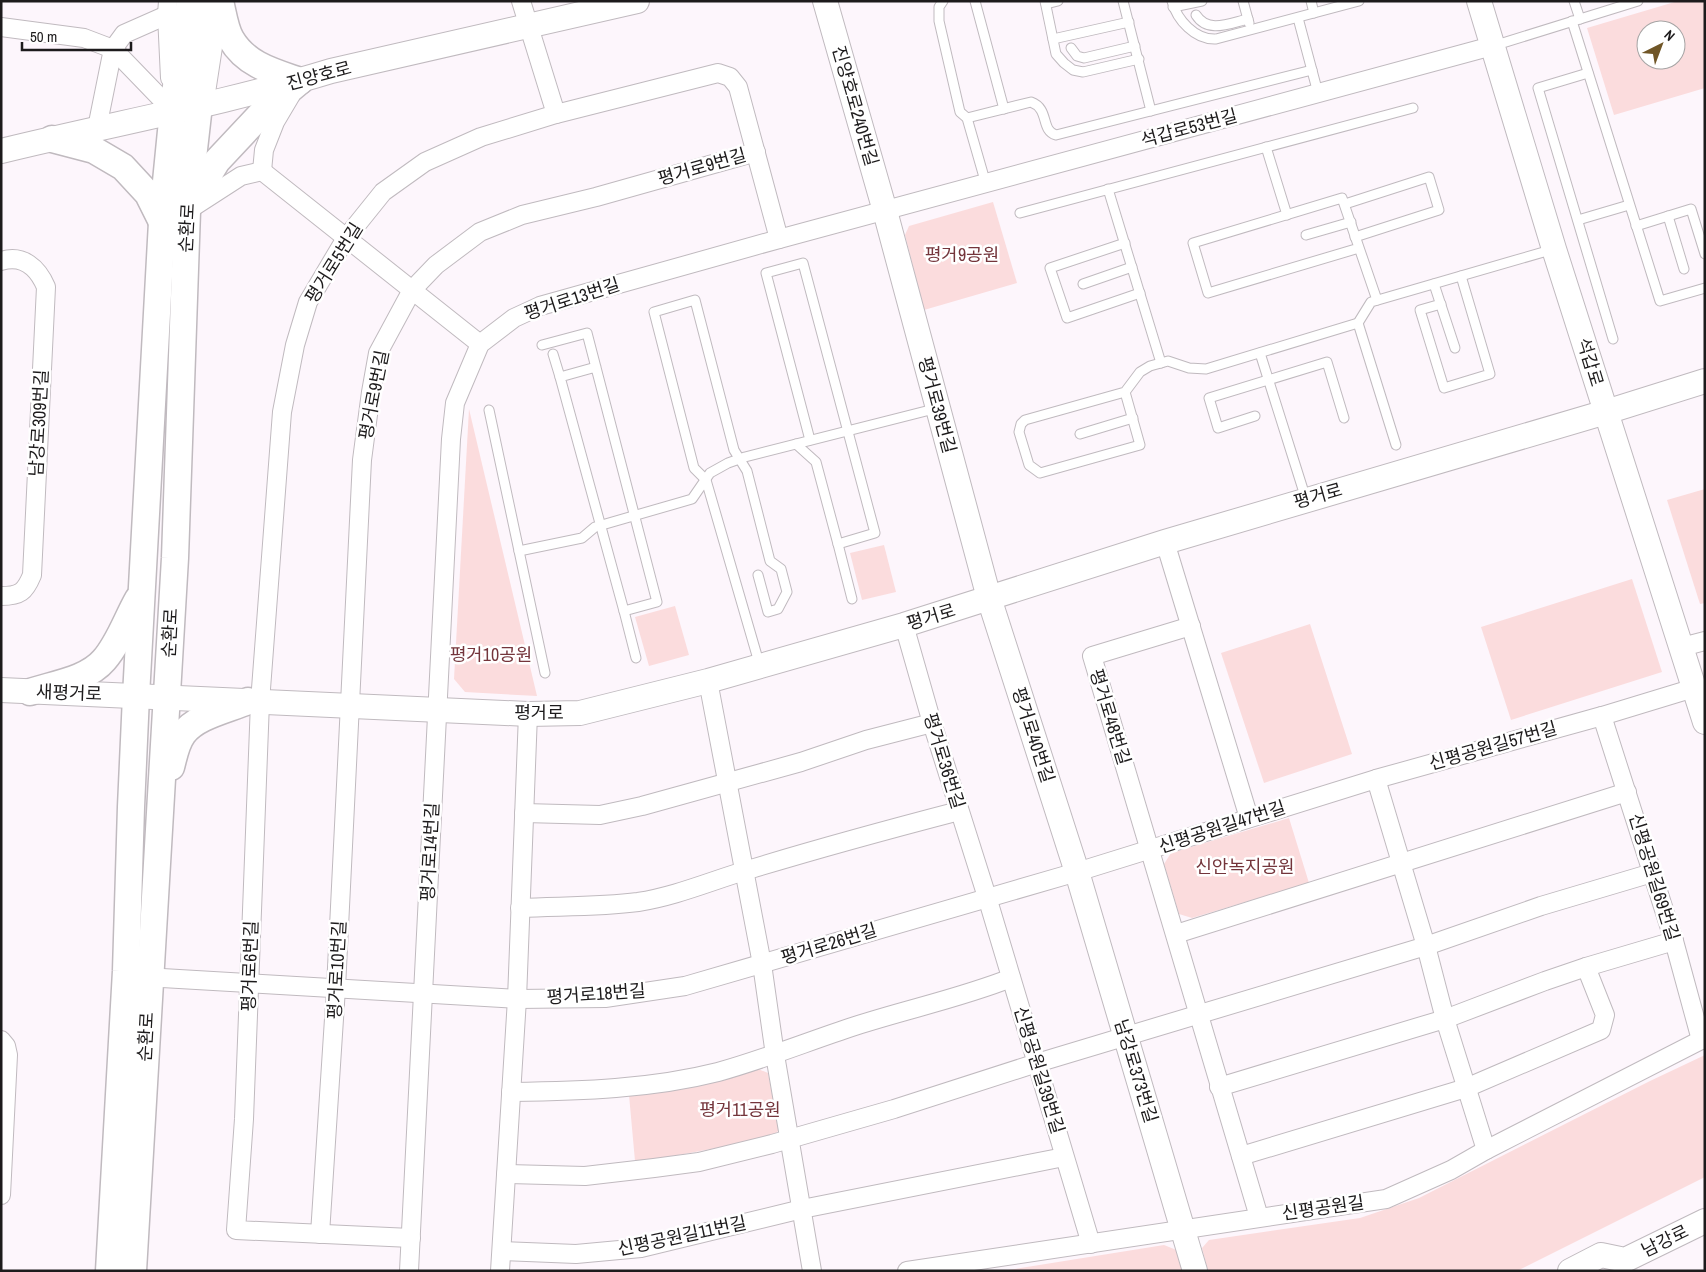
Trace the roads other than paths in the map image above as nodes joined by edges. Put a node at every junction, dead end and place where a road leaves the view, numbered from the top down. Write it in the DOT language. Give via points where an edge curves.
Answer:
graph roads {
  1 [pos="192,1"];
  2 [pos="215,1"];
  3 [pos="220,1"];
  4 [pos="521,1"];
  5 [pos="637,1"];
  6 [pos="825,1"];
  7 [pos="943,1"];
  8 [pos="975,1"];
  9 [pos="1058,1"];
  10 [pos="1123,1"];
  11 [pos="1202,1"];
  12 [pos="1243,1"];
  13 [pos="1311,1"];
  14 [pos="1359,1"];
  15 [pos="1479,1"];
  16 [pos="1574,1"];
  17 [pos="1638,1"];
  18 [pos="1046,3"];
  19 [pos="1173,4"];
  20 [pos="1341,4"];
  21 [pos="167,8"];
  22 [pos="1314,13"];
  23 [pos="1196,15"];
  24 [pos="1298,18"];
  25 [pos="1248,19"];
  26 [pos="1576,20"];
  27 [pos="1129,22"];
  28 [pos="1,27"];
  29 [pos="529,27"];
  30 [pos="1251,30"];
  31 [pos="1053,39"];
  32 [pos="1135,46"];
  33 [pos="1492,46"];
  34 [pos="1071,48"];
  35 [pos="113,49"];
  36 [pos="1139,59"];
  37 [pos="1312,70"];
  38 [pos="1588,72"];
  39 [pos="300,81"];
  40 [pos="1318,93"];
  41 [pos="200,105"];
  42 [pos="1413,108"];
  43 [pos="1004,110"];
  44 [pos="173,111"];
  45 [pos="1151,111"];
  46 [pos="556,114"];
  47 [pos="967,118"];
  48 [pos="97,128"];
  49 [pos="52,139"];
  50 [pos="1266,147"];
  51 [pos="1,152"];
  52 [pos="756,152"];
  53 [pos="262,171"];
  54 [pos="986,184"];
  55 [pos="1108,189"];
  56 [pos="1344,204"];
  57 [pos="1630,205"];
  58 [pos="187,211"];
  59 [pos="885,211"];
  60 [pos="1020,213"];
  61 [pos="1287,215"];
  62 [pos="1668,216"];
  63 [pos="1578,220"];
  64 [pos="162,222"];
  65 [pos="1351,222"];
  66 [pos="1636,226"];
  67 [pos="1306,235"];
  68 [pos="1355,236"];
  69 [pos="346,238"];
  70 [pos="779,240"];
  71 [pos="1125,244"];
  72 [pos="1359,248"];
  73 [pos="1554,249"];
  74 [pos="1705,254"];
  75 [pos="1,261"];
  76 [pos="1132,267"];
  77 [pos="1684,269"];
  78 [pos="1460,276"];
  79 [pos="1083,284"];
  80 [pos="1434,284"];
  81 [pos="1705,288"];
  82 [pos="412,290"];
  83 [pos="1140,293"];
  84 [pos="1377,300"];
  85 [pos="1441,304"];
  86 [pos="1358,323"];
  87 [pos="1613,339"];
  88 [pos="480,344"];
  89 [pos="542,345"];
  90 [pos="1455,348"];
  91 [pos="1260,353"];
  92 [pos="553,354"];
  93 [pos="1161,363"];
  94 [pos="596,367"];
  95 [pos="560,377"];
  96 [pos="1268,380"];
  97 [pos="1705,381"];
  98 [pos="1125,392"];
  99 [pos="938,408"];
  100 [pos="489,410"];
  101 [pos="1606,412"];
  102 [pos="1255,416"];
  103 [pos="1133,418"];
  104 [pos="1344,418"];
  105 [pos="847,431"];
  106 [pos="1080,434"];
  107 [pos="810,440"];
  108 [pos="796,444"];
  109 [pos="1396,445"];
  110 [pos="739,459"];
  111 [pos="706,480"];
  112 [pos="1306,499"];
  113 [pos="634,515"];
  114 [pos="600,525"];
  115 [pos="1165,542"];
  116 [pos="838,544"];
  117 [pos="519,551"];
  118 [pos="758,575"];
  119 [pos="142,592"];
  120 [pos="1,596"];
  121 [pos="990,598"];
  122 [pos="852,599"];
  123 [pos="624,611"];
  124 [pos="904,625"];
  125 [pos="1191,626"];
  126 [pos="1705,641"];
  127 [pos="1682,647"];
  128 [pos="636,658"];
  129 [pos="760,666"];
  130 [pos="545,673"];
  131 [pos="708,681"];
  132 [pos="1694,688"];
  133 [pos="1,690"];
  134 [pos="30,692"];
  135 [pos="136,696"];
  136 [pos="167,697"];
  137 [pos="254,702"];
  138 [pos="350,706"];
  139 [pos="437,710"];
  140 [pos="528,714"];
  141 [pos="1602,716"];
  142 [pos="1705,722"];
  143 [pos="932,723"];
  144 [pos="1376,779"];
  145 [pos="727,783"];
  146 [pos="1627,792"];
  147 [pos="159,807"];
  148 [pos="960,811"];
  149 [pos="524,813"];
  150 [pos="1250,818"];
  151 [pos="1150,848"];
  152 [pos="1402,863"];
  153 [pos="744,871"];
  154 [pos="1077,872"];
  155 [pos="1652,873"];
  156 [pos="987,897"];
  157 [pos="520,908"];
  158 [pos="1176,934"];
  159 [pos="1674,941"];
  160 [pos="1426,946"];
  161 [pos="762,964"];
  162 [pos="1586,967"];
  163 [pos="162,978"];
  164 [pos="1011,978"];
  165 [pos="249,983"];
  166 [pos="336,988"];
  167 [pos="423,993"];
  168 [pos="517,999"];
  169 [pos="1200,1014"];
  170 [pos="1445,1019"];
  171 [pos="1125,1037"];
  172 [pos="1703,1039"];
  173 [pos="1,1040"];
  174 [pos="775,1054"];
  175 [pos="1037,1063"];
  176 [pos="1219,1087"];
  177 [pos="1466,1088"];
  178 [pos="511,1092"];
  179 [pos="790,1140"];
  180 [pos="1486,1150"];
  181 [pos="1241,1156"];
  182 [pos="1064,1157"];
  183 [pos="506,1174"];
  184 [pos="1,1195"];
  185 [pos="802,1209"];
  186 [pos="1259,1217"];
  187 [pos="1705,1222"];
  188 [pos="1183,1228"];
  189 [pos="320,1234"];
  190 [pos="411,1238"];
  191 [pos="1090,1244"];
  192 [pos="502,1251"];
  193 [pos="1623,1265"];
  194 [pos="121,1269"];
  195 [pos="409,1271"];
  196 [pos="500,1271"];
  197 [pos="812,1271"];
  198 [pos="907,1271"];
  199 [pos="1195,1271"];
  200 [pos="1570,1271"];
  1 -- 44 [label="highway, 순환로"];
  2 -- 41 [label="highway, 순환로"];
  3 -- 39 [label="main road" via="230,38 240,52 263,69"];
  4 -- 29 [label="street"];
  5 -- 29 [label="street, 진양호로"];
  6 -- 59 [label="street, 진양호로240번길"];
  7 -- 47 [label="lane" via="939,7 939,20 960,112"];
  8 -- 43 [label="lane"];
  9 -- 18 [label="lane"];
  10 -- 27 [label="lane"];
  11 -- 19 [label="lane"];
  12 -- 25 [label="lane"];
  13 -- 22 [label="lane"];
  14 -- 20 [label="lane"];
  15 -- 33 [label="street, 석갑로"];
  16 -- 26 [label="lane"];
  17 -- 26 [label="lane"];
  18 -- 31 [label="lane"];
  19 -- 30 [label="lane" via="1188,28 1208,40"];
  20 -- 22 [label="lane"];
  21 -- 35 [label="street" via="124,34"];
  21 -- 44 [label="street"];
  22 -- 24 [label="lane"];
  23 -- 25 [label="lane" via="1200,22 1213,27"];
  24 -- 30 [label="lane"];
  24 -- 37 [label="lane"];
  25 -- 30 [label="lane"];
  26 -- 33 [label="lane"];
  26 -- 38 [label="lane"];
  27 -- 31 [label="lane"];
  27 -- 32 [label="lane"];
  28 -- 35 [label="street" via="84,38"];
  29 -- 39 [label="street, 진양호로"];
  29 -- 46 [label="street"];
  31 -- 36 [label="lane" via="1056,54 1073,70 1083,72"];
  32 -- 34 [label="lane" via="1084,58 1077,56"];
  32 -- 36 [label="lane"];
  33 -- 40 [label="street, 석갑로53번길"];
  33 -- 73 [label="street, 석갑로"];
  35 -- 44 [label="street"];
  35 -- 48 [label="street"];
  36 -- 45 [label="lane"];
  37 -- 40 [label="lane"];
  37 -- 45 [label="lane"];
  38 -- 57 [label="lane"];
  38 -- 63 [label="lane" via="1538,88"];
  39 -- 41 [label="street, 진양호로"];
  39 -- 53 [label="street" via="275,122 264,150"];
  39 -- 58 [label="main road" via="263,112 217,161"];
  40 -- 54 [label="street, 석갑로53번길"];
  41 -- 44 [label="street, 진양호로"];
  41 -- 58 [label="main road, 순환로"];
  42 -- 50 [label="lane"];
  43 -- 45 [label="lane" via="1031,102 1037,104 1044,113 1048,130 1056,135"];
  43 -- 47 [label="lane"];
  44 -- 48 [label="street, 진양호로"];
  44 -- 64 [label="main road, 순환로"];
  46 -- 52 [label="street, 평거로5번길" via="712,74 724,74 738,87"];
  46 -- 69 [label="street, 평거로5번길" via="481,136 425,162 383,192"];
  47 -- 54 [label="lane"];
  48 -- 49 [label="street, 진양호로"];
  49 -- 51 [label="street, 진양호로"];
  49 -- 64 [label="main road" via="94,150 123,167 148,194"];
  50 -- 55 [label="lane"];
  50 -- 61 [label="lane"];
  52 -- 70 [label="street"];
  52 -- 82 [label="street, 평거로9번길" via="522,215 488,228 436,265"];
  53 -- 58 [label="street" via="241,176"];
  53 -- 69 [label="street"];
  54 -- 59 [label="street, 석갑로53번길"];
  55 -- 60 [label="lane"];
  55 -- 71 [label="lane"];
  56 -- 61 [label="lane" via="1342,198"];
  56 -- 65 [label="lane"];
  56 -- 68 [label="lane" via="1429,177 1439,210"];
  57 -- 63 [label="lane"];
  57 -- 66 [label="lane"];
  58 -- 136 [label="main road, 순환로"];
  59 -- 70 [label="street, 평거로13번길"];
  59 -- 99 [label="street, 평거로39번길"];
  61 -- 72 [label="lane" via="1193,243 1208,293"];
  62 -- 66 [label="lane"];
  62 -- 74 [label="lane" via="1691,209"];
  62 -- 77 [label="lane"];
  63 -- 87 [label="lane"];
  64 -- 119 [label="main road, 순환로"];
  65 -- 67 [label="lane"];
  65 -- 68 [label="lane"];
  66 -- 81 [label="lane" via="1660,302"];
  68 -- 72 [label="lane"];
  69 -- 82 [label="street"];
  69 -- 137 [label="street, 평거로5번길" via="308,302 295,345 282,412"];
  70 -- 88 [label="street, 평거로13번길" via="540,306 514,318"];
  71 -- 76 [label="lane"];
  71 -- 83 [label="lane" via="1050,268 1067,318"];
  72 -- 84 [label="lane"];
  73 -- 78 [label="lane"];
  73 -- 101 [label="street, 석갑로"];
  75 -- 120 [label="street, 남강로309번길" via="18,259 30,264 40,274 46,288 32,575 20,593"];
  76 -- 79 [label="lane"];
  76 -- 83 [label="lane"];
  78 -- 80 [label="lane"];
  78 -- 85 [label="lane" via="1490,374 1444,388 1420,310"];
  80 -- 84 [label="lane"];
  80 -- 85 [label="lane"];
  82 -- 88 [label="street"];
  82 -- 138 [label="street, 평거로9번길" via="378,354 371,392 362,460"];
  83 -- 93 [label="lane"];
  84 -- 86 [label="lane" via="1371,302"];
  85 -- 90 [label="lane"];
  86 -- 91 [label="lane"];
  86 -- 109 [label="lane"];
  88 -- 139 [label="street, 평거로13번길" via="455,403"];
  89 -- 94 [label="lane" via="587,333"];
  91 -- 93 [label="lane" via="1206,369 1188,368 1168,361"];
  91 -- 96 [label="lane"];
  92 -- 95 [label="lane"];
  93 -- 98 [label="lane" via="1140,372"];
  94 -- 95 [label="lane"];
  94 -- 113 [label="lane"];
  95 -- 114 [label="lane"];
  96 -- 102 [label="lane" via="1209,398 1218,428"];
  96 -- 104 [label="lane" via="1327,362"];
  96 -- 112 [label="lane"];
  97 -- 101 [label="street, 평거로"];
  98 -- 103 [label="lane"];
  98 -- 103 [label="lane" via="1025,420 1019,432 1029,465 1040,474 1140,445"];
  99 -- 105 [label="lane"];
  99 -- 121 [label="street, 평거로39번길"];
  100 -- 117 [label="lane"];
  101 -- 112 [label="street, 평거로"];
  101 -- 127 [label="street, 석갑로"];
  103 -- 106 [label="lane"];
  105 -- 107 [label="lane"];
  105 -- 107 [label="lane" via="803,263 766,273"];
  105 -- 116 [label="lane" via="876,533"];
  107 -- 108 [label="lane"];
  108 -- 110 [label="lane"];
  108 -- 116 [label="lane" via="816,462"];
  110 -- 111 [label="lane" via="710,474"];
  110 -- 111 [label="lane" via="694,300 654,312 694,468"];
  110 -- 118 [label="lane" via="747,471 770,561 781,569 787,592 778,609 768,612"];
  111 -- 113 [label="lane" via="692,499"];
  111 -- 129 [label="lane"];
  112 -- 115 [label="street, 평거로"];
  113 -- 114 [label="lane"];
  113 -- 123 [label="lane" via="658,602"];
  114 -- 117 [label="lane" via="582,538"];
  114 -- 123 [label="lane"];
  115 -- 121 [label="street, 평거로"];
  115 -- 125 [label="street"];
  116 -- 122 [label="lane"];
  117 -- 130 [label="lane"];
  119 -- 134 [label="main road" via="111,650 97,667"];
  119 -- 135 [label="main road, 순환로"];
  121 -- 124 [label="street, 평거로"];
  121 -- 154 [label="street, 평거로40번길"];
  123 -- 128 [label="lane"];
  124 -- 129 [label="street, 평거로"];
  124 -- 143 [label="street, 평거로36번길"];
  125 -- 150 [label="street"];
  125 -- 151 [label="street, 평거로48번길" via="1092,656"];
  126 -- 127 [label="street"];
  127 -- 132 [label="street, 석갑로"];
  129 -- 131 [label="street, 평거로"];
  131 -- 140 [label="street, 평거로" via="580,713"];
  131 -- 145 [label="street, 평거로26번길"];
  132 -- 141 [label="street, 신평공원길57번길"];
  132 -- 142 [label="street, 석갑로"];
  133 -- 134 [label="street, 새평거로"];
  134 -- 135 [label="street, 새평거로"];
  135 -- 136 [label="street, 평거로"];
  135 -- 194 [label="main road, 순환로" via="126,971"];
  136 -- 137 [label="street, 평거로"];
  136 -- 147 [label="main road, 순환로"];
  137 -- 138 [label="street, 평거로"];
  137 -- 147 [label="main road" via="202,718 182,734"];
  137 -- 165 [label="street, 평거로6번길"];
  138 -- 139 [label="street, 평거로"];
  138 -- 166 [label="street, 평거로10번길"];
  139 -- 140 [label="street, 평거로"];
  139 -- 167 [label="street, 평거로14번길"];
  140 -- 149 [label="street"];
  141 -- 144 [label="street, 신평공원길57번길"];
  141 -- 146 [label="street, 신평공원길69번길"];
  143 -- 145 [label="street"];
  143 -- 148 [label="street, 평거로36번길"];
  144 -- 150 [label="street, 신평공원길47번길"];
  144 -- 152 [label="street"];
  145 -- 149 [label="street" via="600,816"];
  145 -- 153 [label="street, 평거로26번길"];
  146 -- 152 [label="street"];
  146 -- 155 [label="street, 신평공원길69번길"];
  147 -- 163 [label="main road" via="165,881"];
  147 -- 194 [label="main road, 순환로"];
  148 -- 153 [label="street"];
  148 -- 156 [label="street, 평거로36번길"];
  149 -- 157 [label="street"];
  150 -- 151 [label="street, 신평공원길47번길"];
  151 -- 154 [label="street, 평거로26번길"];
  151 -- 158 [label="street, 신평공원길47번길"];
  152 -- 158 [label="street"];
  152 -- 160 [label="street"];
  153 -- 157 [label="street" via="639,902"];
  153 -- 161 [label="street, 평거로26번길"];
  154 -- 156 [label="street, 평거로26번길"];
  154 -- 171 [label="street, 남강로373번길"];
  155 -- 159 [label="street, 신평공원길69번길"];
  155 -- 160 [label="street" via="1541,906"];
  156 -- 161 [label="street, 평거로26번길"];
  156 -- 164 [label="street, 신평공원길39번길"];
  157 -- 168 [label="street"];
  158 -- 169 [label="street, 신평공원길47번길"];
  159 -- 162 [label="street"];
  159 -- 172 [label="street, 신평공원길69번길"];
  160 -- 169 [label="street"];
  160 -- 170 [label="street"];
  161 -- 168 [label="street, 평거로18번길" via="686,986 606,998"];
  161 -- 174 [label="street"];
  162 -- 170 [label="street"];
  162 -- 177 [label="street" via="1605,1015 1602,1030"];
  163 -- 165 [label="street, 평거로18번길"];
  163 -- 194 [label="main road"];
  164 -- 174 [label="street" via="982,990 855,1026"];
  164 -- 175 [label="street, 신평공원길39번길"];
  165 -- 166 [label="street, 평거로18번길"];
  165 -- 189 [label="street, 평거로6번길" via="236,1230"];
  166 -- 167 [label="street, 평거로18번길"];
  166 -- 189 [label="street, 평거로10번길"];
  167 -- 168 [label="street, 평거로18번길"];
  167 -- 190 [label="street, 평거로14번길"];
  168 -- 178 [label="street"];
  169 -- 171 [label="street"];
  169 -- 176 [label="street, 신평공원길47번길"];
  170 -- 176 [label="street"];
  170 -- 177 [label="street"];
  171 -- 175 [label="street"];
  171 -- 188 [label="street, 남강로373번길"];
  172 -- 180 [label="street, 신평공원길"];
  173 -- 184 [label="street" via="8,1055"];
  174 -- 178 [label="street" via="717,1072 654,1084 588,1091"];
  174 -- 179 [label="street"];
  175 -- 179 [label="street"];
  175 -- 182 [label="street, 신평공원길39번길"];
  176 -- 181 [label="street, 신평공원길47번길"];
  177 -- 180 [label="street"];
  177 -- 181 [label="street"];
  178 -- 183 [label="street"];
  179 -- 183 [label="street" via="699,1162 654,1168 585,1176"];
  179 -- 185 [label="street"];
  180 -- 186 [label="street, 신평공원길" via="1451,1170 1386,1199"];
  181 -- 186 [label="street, 신평공원길47번길"];
  182 -- 185 [label="street, 신평공원길11번길"];
  182 -- 191 [label="street, 신평공원길39번길"];
  183 -- 192 [label="street"];
  185 -- 192 [label="street, 신평공원길11번길" via="641,1248 576,1254"];
  185 -- 197 [label="street"];
  186 -- 188 [label="street, 신평공원길"];
  187 -- 193 [label="street, 남강로"];
  188 -- 191 [label="street, 신평공원길"];
  188 -- 199 [label="street, 남강로373번길"];
  189 -- 190 [label="street"];
  190 -- 195 [label="street, 평거로14번길"];
  191 -- 198 [label="street, 신평공원길"];
  192 -- 196 [label="street"];
  193 -- 200 [label="street, 남강로" via="1601,1256"];
}
